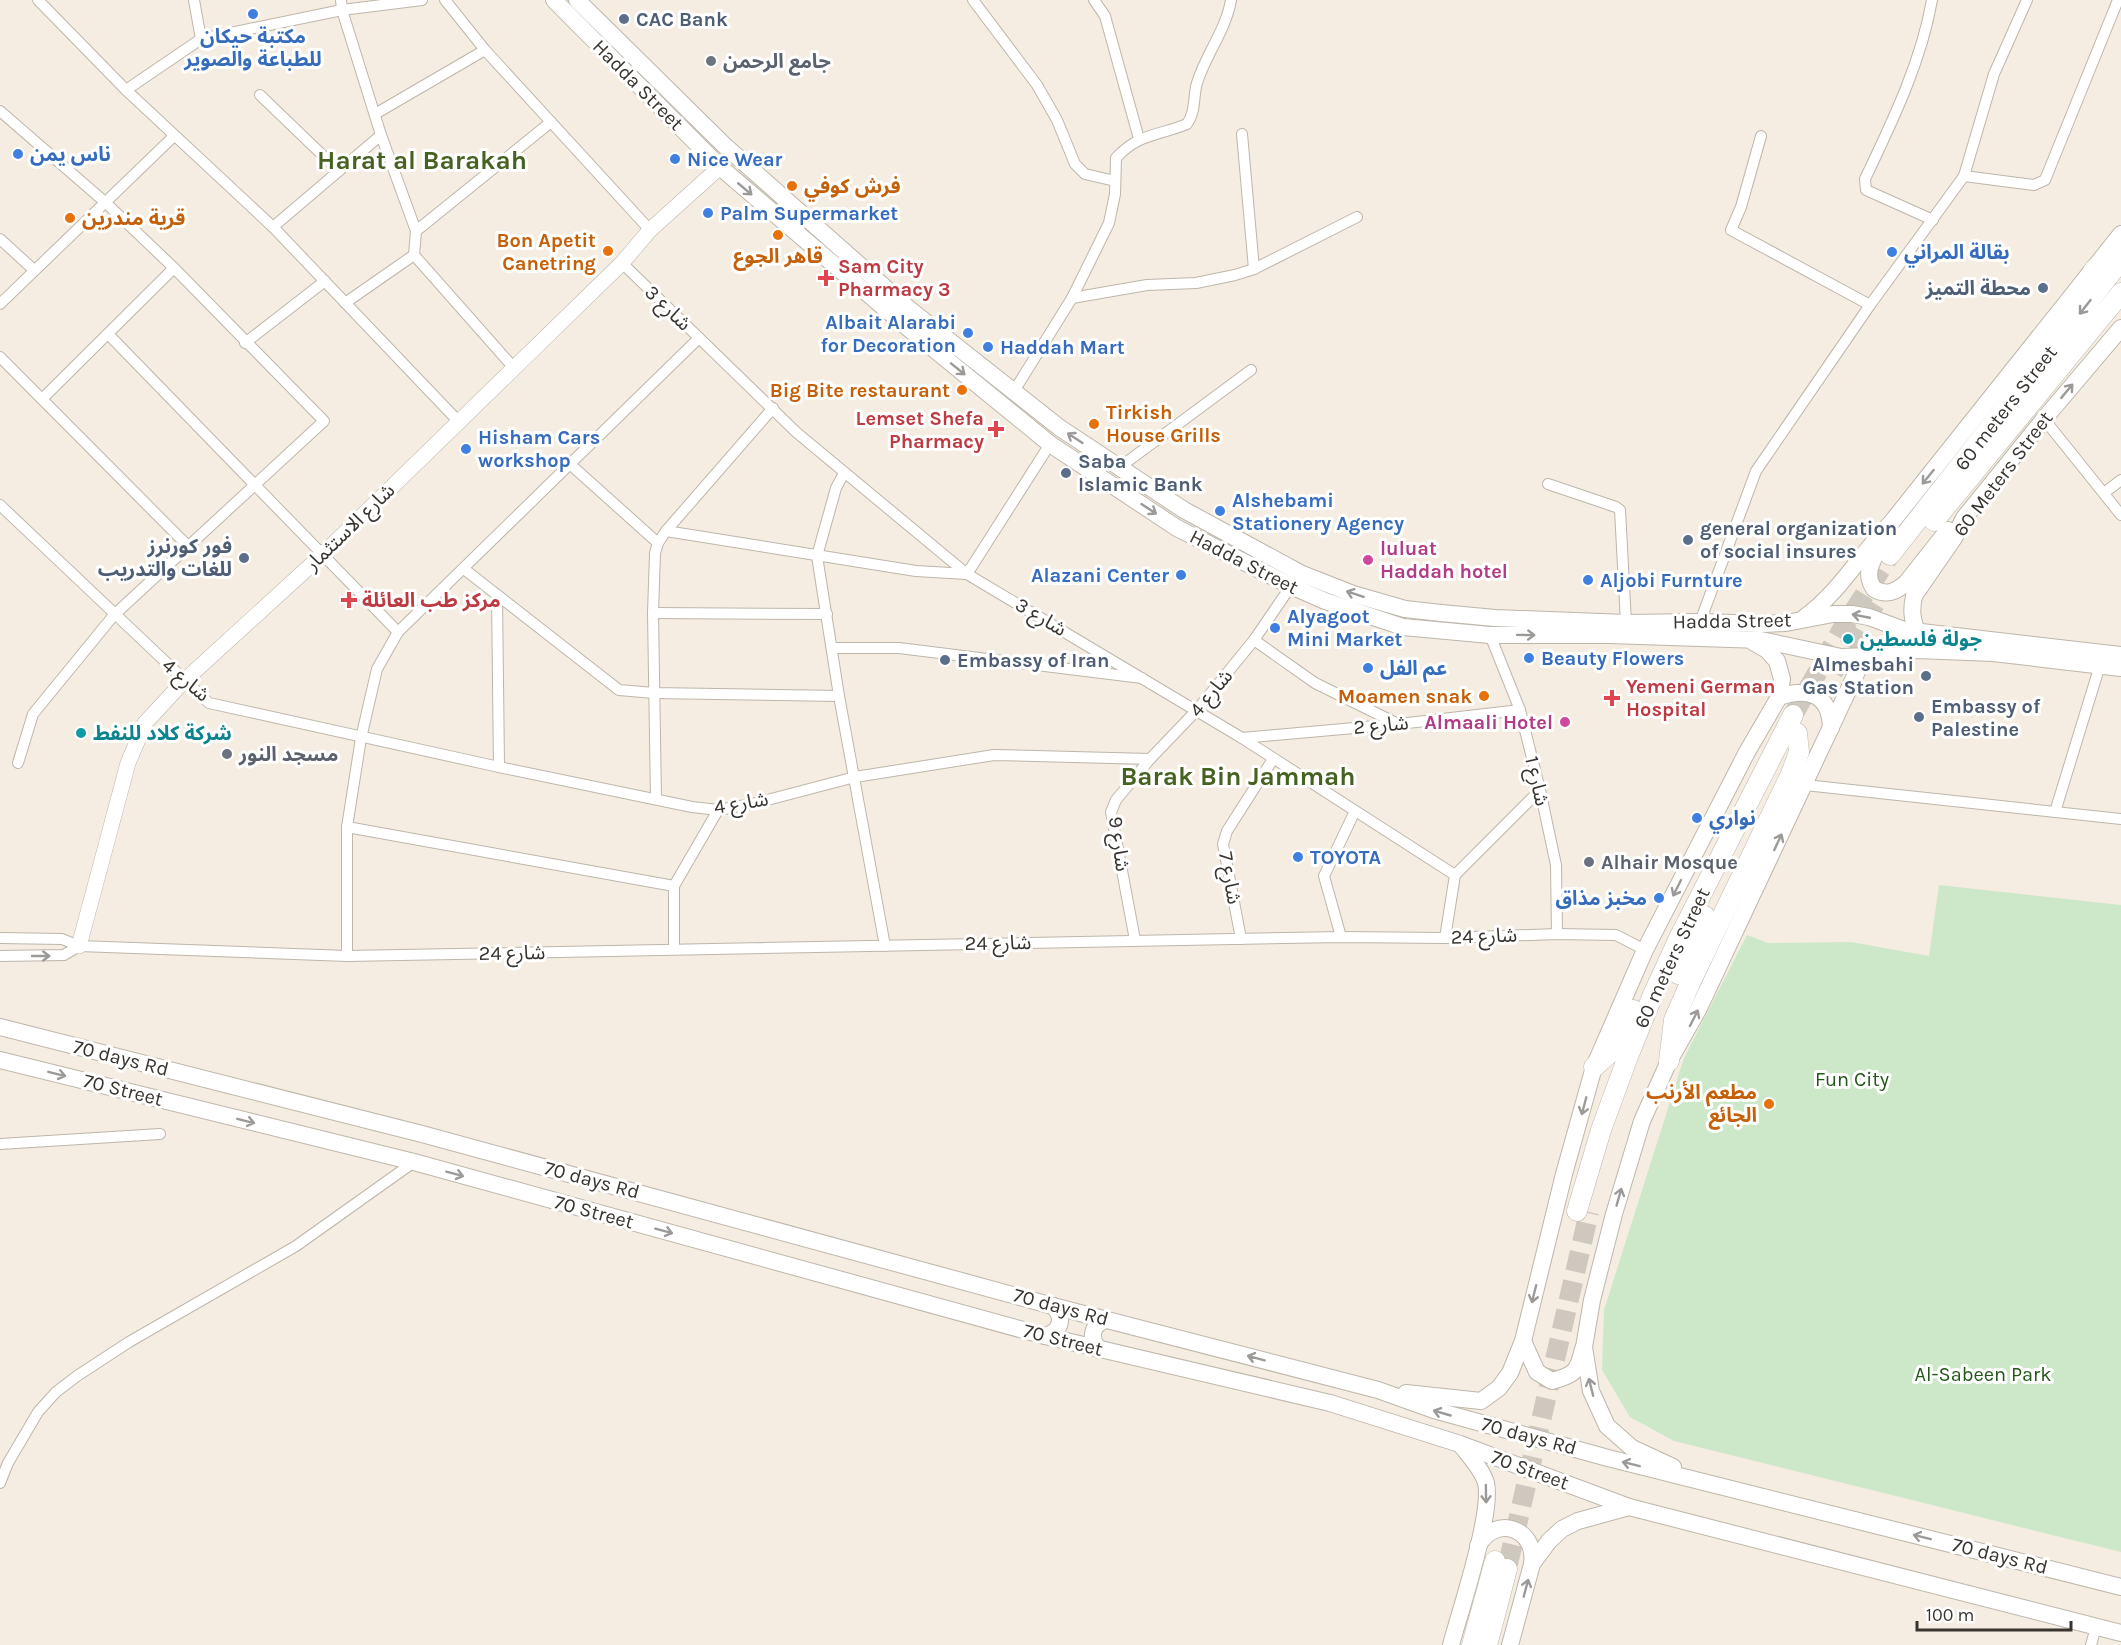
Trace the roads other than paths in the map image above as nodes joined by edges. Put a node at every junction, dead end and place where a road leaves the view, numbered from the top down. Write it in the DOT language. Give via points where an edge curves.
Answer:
graph roads {
  1 [pos="38,0"];
  2 [pos="194,0"];
  3 [pos="422,0"];
  4 [pos="445,0"];
  5 [pos="554,0"];
  6 [pos="577,0"];
  7 [pos="973,0"];
  8 [pos="1094,0"];
  9 [pos="1232,0"];
  10 [pos="1932,0"];
  11 [pos="2027,0"];
  12 [pos="2118,0"];
  13 [pos="341,5"];
  14 [pos="201,39"];
  15 [pos="485,50"];
  16 [pos="126,90"];
  17 [pos="260,95"];
  18 [pos="0,111"];
  19 [pos="375,114"];
  20 [pos="550,122"];
  21 [pos="1242,134"];
  22 [pos="381,135"];
  23 [pos="174,136"];
  24 [pos="1761,136"];
  25 [pos="1139,139"];
  26 [pos="720,167"];
  27 [pos="339,171"];
  28 [pos="1964,177"];
  29 [pos="1115,181"];
  30 [pos="106,203"];
  31 [pos="1357,217"];
  32 [pos="1933,220"];
  33 [pos="273,227"];
  34 [pos="650,230"];
  35 [pos="416,231"];
  36 [pos="2121,234"];
  37 [pos="0,239"];
  38 [pos="2121,248"];
  39 [pos="414,255"];
  40 [pos="2121,260"];
  41 [pos="622,263"];
  42 [pos="174,267"];
  43 [pos="1254,269"];
  44 [pos="34,270"];
  45 [pos="2093,271"];
  46 [pos="325,281"];
  47 [pos="2121,293"];
  48 [pos="1071,298"];
  49 [pos="345,303"];
  50 [pos="0,304"];
  51 [pos="1870,305"];
  52 [pos="2121,328"];
  53 [pos="108,334"];
  54 [pos="699,338"];
  55 [pos="245,343"];
  56 [pos="0,357"];
  57 [pos="514,368"];
  58 [pos="1251,370"];
  59 [pos="1014,391"];
  60 [pos="42,399"];
  61 [pos="773,408"];
  62 [pos="2044,419"];
  63 [pos="459,422"];
  64 [pos="1050,444"];
  65 [pos="571,465"];
  66 [pos="1120,467"];
  67 [pos="844,473"];
  68 [pos="2121,480"];
  69 [pos="1548,484"];
  70 [pos="255,485"];
  71 [pos="2104,493"];
  72 [pos="0,505"];
  73 [pos="2121,514"];
  74 [pos="1964,518"];
  75 [pos="1891,523"];
  76 [pos="666,531"];
  77 [pos="658,543"];
  78 [pos="188,546"];
  79 [pos="323,554"];
  80 [pos="817,556"];
  81 [pos="464,569"];
  82 [pos="968,573"];
  83 [pos="1291,586"];
  84 [pos="497,595"];
  85 [pos="653,613"];
  86 [pos="1441,613"];
  87 [pos="827,614"];
  88 [pos="114,615"];
  89 [pos="1802,620"];
  90 [pos="1700,622"];
  91 [pos="1626,623"];
  92 [pos="1442,631"];
  93 [pos="398,632"];
  94 [pos="1917,632"];
  95 [pos="1490,634"];
  96 [pos="1254,640"];
  97 [pos="1749,640"];
  98 [pos="832,648"];
  99 [pos="2121,655"];
  100 [pos="1870,656"];
  101 [pos="2100,665"];
  102 [pos="2121,668"];
  103 [pos="1146,679"];
  104 [pos="184,681"];
  105 [pos="654,693"];
  106 [pos="839,696"];
  107 [pos="1779,697"];
  108 [pos="1197,710"];
  109 [pos="1520,710"];
  110 [pos="1399,724"];
  111 [pos="1794,725"];
  112 [pos="1831,728"];
  113 [pos="362,738"];
  114 [pos="1242,738"];
  115 [pos="1150,759"];
  116 [pos="1273,759"];
  117 [pos="18,763"];
  118 [pos="499,767"];
  119 [pos="855,777"];
  120 [pos="1805,785"];
  121 [pos="1540,790"];
  122 [pos="656,799"];
  123 [pos="718,810"];
  124 [pos="1355,811"];
  125 [pos="2055,812"];
  126 [pos="2121,819"];
  127 [pos="347,827"];
  128 [pos="1455,875"];
  129 [pos="674,886"];
  130 [pos="1557,934"];
  131 [pos="1341,937"];
  132 [pos="0,938"];
  133 [pos="1445,938"];
  134 [pos="1241,939"];
  135 [pos="1135,940"];
  136 [pos="79,946"];
  137 [pos="885,946"];
  138 [pos="674,949"];
  139 [pos="1645,950"];
  140 [pos="0,956"];
  141 [pos="347,956"];
  142 [pos="0,1027"];
  143 [pos="0,1059"];
  144 [pos="1669,1060"];
  145 [pos="1594,1067"];
  146 [pos="160,1134"];
  147 [pos="0,1144"];
  148 [pos="414,1162"];
  149 [pos="1583,1212"];
  150 [pos="1053,1306"];
  151 [pos="1107,1320"];
  152 [pos="1045,1336"];
  153 [pos="1523,1341"];
  154 [pos="1584,1347"];
  155 [pos="1100,1350"];
  156 [pos="1378,1390"];
  157 [pos="1460,1444"];
  158 [pos="0,1483"];
  159 [pos="1712,1485"];
  160 [pos="1629,1507"];
  161 [pos="1478,1546"];
  162 [pos="1532,1564"];
  163 [pos="2121,1587"];
  164 [pos="2096,1627"];
  165 [pos="2121,1633"];
  166 [pos="1451,1645"];
  167 [pos="1472,1645"];
  168 [pos="1487,1645"];
  169 [pos="1510,1645"];
  170 [pos="2091,1645"];
  1 -- 16 [label="street"];
  2 -- 14 [label="street"];
  3 -- 13 [label="street"];
  4 -- 15 [label="street"];
  5 -- 26 [label="main road, Hadda Street"];
  6 -- 59 [label="main road, Hadda Street" via="741,160 908,308"];
  7 -- 29 [label="street" via="1037,85 1075,164 1085,174"];
  8 -- 25 [label="street" via="1105,16"];
  9 -- 25 [label="street" via="1228,19 1198,82 1187,124"];
  10 -- 32 [label="street" via="1928,23 1898,109 1865,179 1866,190"];
  11 -- 28 [label="street" via="1994,75"];
  12 -- 28 [label="street" via="2045,180 2034,185"];
  13 -- 14 [label="street"];
  13 -- 19 [label="street"];
  14 -- 16 [label="street"];
  15 -- 19 [label="street"];
  15 -- 20 [label="street"];
  16 -- 23 [label="street"];
  17 -- 27 [label="street"];
  18 -- 30 [label="street"];
  19 -- 22 [label="street"];
  20 -- 34 [label="street"];
  20 -- 35 [label="street"];
  21 -- 43 [label="street"];
  22 -- 27 [label="street"];
  22 -- 35 [label="street"];
  23 -- 30 [label="street"];
  23 -- 33 [label="street"];
  24 -- 51 [label="street" via="1731,230"];
  25 -- 29 [label="street" via="1116,158"];
  26 -- 34 [label="street, شارع الاستثمار"];
  26 -- 64 [label="main road, Hadda Street, one-way"];
  27 -- 33 [label="street"];
  28 -- 32 [label="street"];
  29 -- 48 [label="street" via="1109,223"];
  30 -- 42 [label="street"];
  30 -- 44 [label="street"];
  31 -- 43 [label="street"];
  32 -- 51 [label="street"];
  33 -- 46 [label="street"];
  34 -- 41 [label="street, شارع الاستثمار"];
  35 -- 39 [label="street"];
  36 -- 45 [label="main road, 60 Meters Street"];
  37 -- 44 [label="street"];
  38 -- 45 [label="highway"];
  39 -- 49 [label="street"];
  39 -- 57 [label="street"];
  40 -- 47 [label="highway, 60 meters Street, one-way" via="1895,559"];
  41 -- 54 [label="street, شارع 3"];
  41 -- 57 [label="street, شارع الاستثمار"];
  42 -- 53 [label="street"];
  42 -- 55 [label="street"];
  43 -- 48 [label="street" via="1196,284 1147,285"];
  44 -- 50 [label="street"];
  45 -- 75 [label="main road, 60 Meters Street, one-way"];
  46 -- 49 [label="street"];
  46 -- 55 [label="street"];
  48 -- 59 [label="street"];
  49 -- 63 [label="street"];
  51 -- 90 [label="street" via="1756,471"];
  62 -- 52 [label="main road, 60 Meters Street, one-way"];
  53 -- 60 [label="street"];
  53 -- 70 [label="street"];
  54 -- 61 [label="street, شارع 3"];
  54 -- 65 [label="street"];
  55 -- 70 [label="street" via="324,421"];
  56 -- 60 [label="street"];
  57 -- 63 [label="street, شارع الاستثمار"];
  58 -- 66 [label="street"];
  66 -- 59 [label="main road, Hadda Street, one-way" via="1060,428"];
  60 -- 78 [label="street"];
  61 -- 67 [label="street, شارع 3"];
  61 -- 76 [label="street"];
  62 -- 71 [label="street"];
  62 -- 74 [label="main road, 60 Meters Street"];
  63 -- 79 [label="street, شارع الاستثمار"];
  64 -- 82 [label="street"];
  64 -- 83 [label="main road, Hadda Street, one-way" via="1177,528"];
  65 -- 77 [label="street"];
  65 -- 81 [label="street"];
  86 -- 66 [label="main road, Hadda Street, one-way" via="1405,609 1302,574 1184,510"];
  67 -- 80 [label="street"];
  67 -- 82 [label="street, شارع 3"];
  68 -- 71 [label="street"];
  69 -- 91 [label="street" via="1620,510"];
  70 -- 78 [label="street"];
  70 -- 79 [label="street"];
  71 -- 73 [label="street"];
  72 -- 88 [label="street, شارع 4"];
  74 -- 75 [label="main road" via="1945,532 1899,590 1886,593 1874,589 1868,576"];
  74 -- 94 [label="main road, 60 Meters Street" via="1914,596 1911,606"];
  75 -- 89 [label="main road, 60 Meters Street" via="1820,606"];
  76 -- 77 [label="street"];
  76 -- 80 [label="street"];
  77 -- 85 [label="street"];
  78 -- 88 [label="street"];
  79 -- 93 [label="street"];
  79 -- 104 [label="street, شارع الاستثمار"];
  80 -- 82 [label="street" via="916,571"];
  80 -- 87 [label="street"];
  81 -- 84 [label="street"];
  81 -- 93 [label="street"];
  82 -- 103 [label="street, شارع 3"];
  83 -- 92 [label="main road, Hadda Street" via="1403,627"];
  83 -- 96 [label="street, شارع 4"];
  84 -- 105 [label="street" via="619,690"];
  84 -- 118 [label="street"];
  85 -- 87 [label="street"];
  85 -- 105 [label="street"];
  86 -- 91 [label="main road, Hadda Street"];
  86 -- 92 [label="main road"];
  87 -- 98 [label="street"];
  88 -- 104 [label="street, شارع 4"];
  88 -- 117 [label="street" via="33,714"];
  89 -- 90 [label="main road, Hadda Street" via="1762,624"];
  94 -- 89 [label="main road, Hadda Street, one-way" via="1852,614"];
  90 -- 91 [label="main road, Hadda Street"];
  92 -- 95 [label="main road, Hadda Street"];
  93 -- 113 [label="street" via="377,669"];
  94 -- 99 [label="main road, Hadda Street"];
  95 -- 97 [label="main road, Hadda Street, one-way"];
  95 -- 109 [label="street, شارع 1"];
  96 -- 108 [label="street, شارع 4"];
  96 -- 110 [label="street" via="1316,682"];
  97 -- 100 [label="main road, Hadda Street" via="1841,657"];
  97 -- 107 [label="main road" via="1777,660 1782,679"];
  98 -- 103 [label="street" via="899,648"];
  98 -- 106 [label="street"];
  100 -- 101 [label="main road, Hadda Street" via="1917,650 1993,653"];
  100 -- 112 [label="main road" via="1862,661"];
  101 -- 102 [label="main road, Hadda Street"];
  101 -- 125 [label="street"];
  103 -- 108 [label="street, شارع 3"];
  104 -- 113 [label="street, شارع 4" via="209,703"];
  104 -- 136 [label="street, شارع الاستثمار" via="145,723 128,763"];
  105 -- 106 [label="street"];
  105 -- 122 [label="street"];
  106 -- 119 [label="street"];
  107 -- 112 [label="main road" via="1804,691 1816,696 1826,705"];
  107 -- 139 [label="main road, one-way"];
  108 -- 114 [label="street, شارع 3"];
  108 -- 115 [label="street, شارع 4"];
  109 -- 110 [label="street, شارع 2"];
  109 -- 121 [label="street, شارع 1"];
  110 -- 114 [label="street, شارع 2"];
  111 -- 144 [label="highway" via="1799,752 1791,774 1674,1020"];
  111 -- 145 [label="highway" via="1761,751 1621,1037"];
  111 -- 149 [label="highway, 60 meters Street" via="1640,1058"];
  112 -- 120 [label="main road"];
  113 -- 118 [label="street, شارع 4"];
  113 -- 127 [label="street"];
  114 -- 116 [label="street, شارع 3"];
  115 -- 119 [label="street, شارع 4" via="994,755"];
  115 -- 135 [label="street, شارع 9" via="1116,800 1112,812"];
  116 -- 124 [label="street, شارع 3"];
  116 -- 134 [label="street, شارع 7" via="1227,831 1223,844"];
  118 -- 122 [label="street, شارع 4"];
  119 -- 123 [label="street, شارع 4"];
  119 -- 137 [label="street"];
  120 -- 125 [label="street"];
  144 -- 120 [label="main road, one-way" via="1698,1010"];
  121 -- 128 [label="street"];
  121 -- 130 [label="street, شارع 1" via="1556,865"];
  122 -- 123 [label="street, شارع 4"];
  123 -- 129 [label="street"];
  124 -- 128 [label="street, شارع 3"];
  124 -- 131 [label="street" via="1324,876"];
  125 -- 126 [label="street"];
  127 -- 129 [label="street"];
  127 -- 141 [label="street"];
  128 -- 133 [label="street"];
  129 -- 138 [label="street"];
  130 -- 133 [label="street, شارع 24"];
  130 -- 139 [label="street, شارع 24" via="1616,935"];
  131 -- 133 [label="street, شارع 24"];
  131 -- 134 [label="street, شارع 24"];
  132 -- 136 [label="street" via="62,939"];
  134 -- 135 [label="street, شارع 24"];
  135 -- 137 [label="street, شارع 24"];
  140 -- 136 [label="street, one-way" via="64,955"];
  136 -- 141 [label="street, شارع 24"];
  137 -- 138 [label="street, شارع 24"];
  138 -- 141 [label="street, شارع 24"];
  139 -- 145 [label="main road"];
  142 -- 150 [label="main road, 70 days Rd" via="422,1134"];
  143 -- 148 [label="main road, 70 Street, one-way"];
  154 -- 144 [label="main road, one-way" via="1592,1299 1632,1153"];
  145 -- 153 [label="main road, one-way"];
  146 -- 147 [label="street"];
  148 -- 152 [label="main road, 70 Street, one-way"];
  148 -- 158 [label="street" via="296,1246 129,1342 56,1392 38,1412"];
  150 -- 151 [label="main road, 70 days Rd"];
  150 -- 152 [label="main road" via="1060,1323"];
  151 -- 155 [label="main road" via="1098,1323 1093,1332"];
  156 -- 151 [label="main road, 70 days Rd, one-way"];
  152 -- 155 [label="main road, 70 Street"];
  153 -- 154 [label="main road" via="1537,1372 1552,1381 1570,1377 1579,1365"];
  153 -- 156 [label="main road" via="1510,1373 1499,1388 1481,1401"];
  159 -- 154 [label="main road, one-way" via="1632,1448 1607,1426 1591,1391"];
  155 -- 157 [label="main road, 70 Street" via="1330,1403"];
  159 -- 156 [label="main road, 70 days Rd, one-way" via="1434,1410"];
  157 -- 160 [label="main road, 70 Street"];
  157 -- 161 [label="main road, one-way" via="1486,1486"];
  163 -- 159 [label="main road, 70 days Rd, one-way"];
  160 -- 162 [label="main road" via="1570,1525 1549,1541"];
  160 -- 164 [label="main road, 70 Street"];
  161 -- 162 [label="main road" via="1492,1530 1514,1529 1530,1543"];
  161 -- 166 [label="main road"];
  169 -- 162 [label="main road, one-way"];
  164 -- 165 [label="main road, 70 Street"];
  164 -- 170 [label="street"];
  167 -- 168 [label="highway" via="1501,1563"];
}
